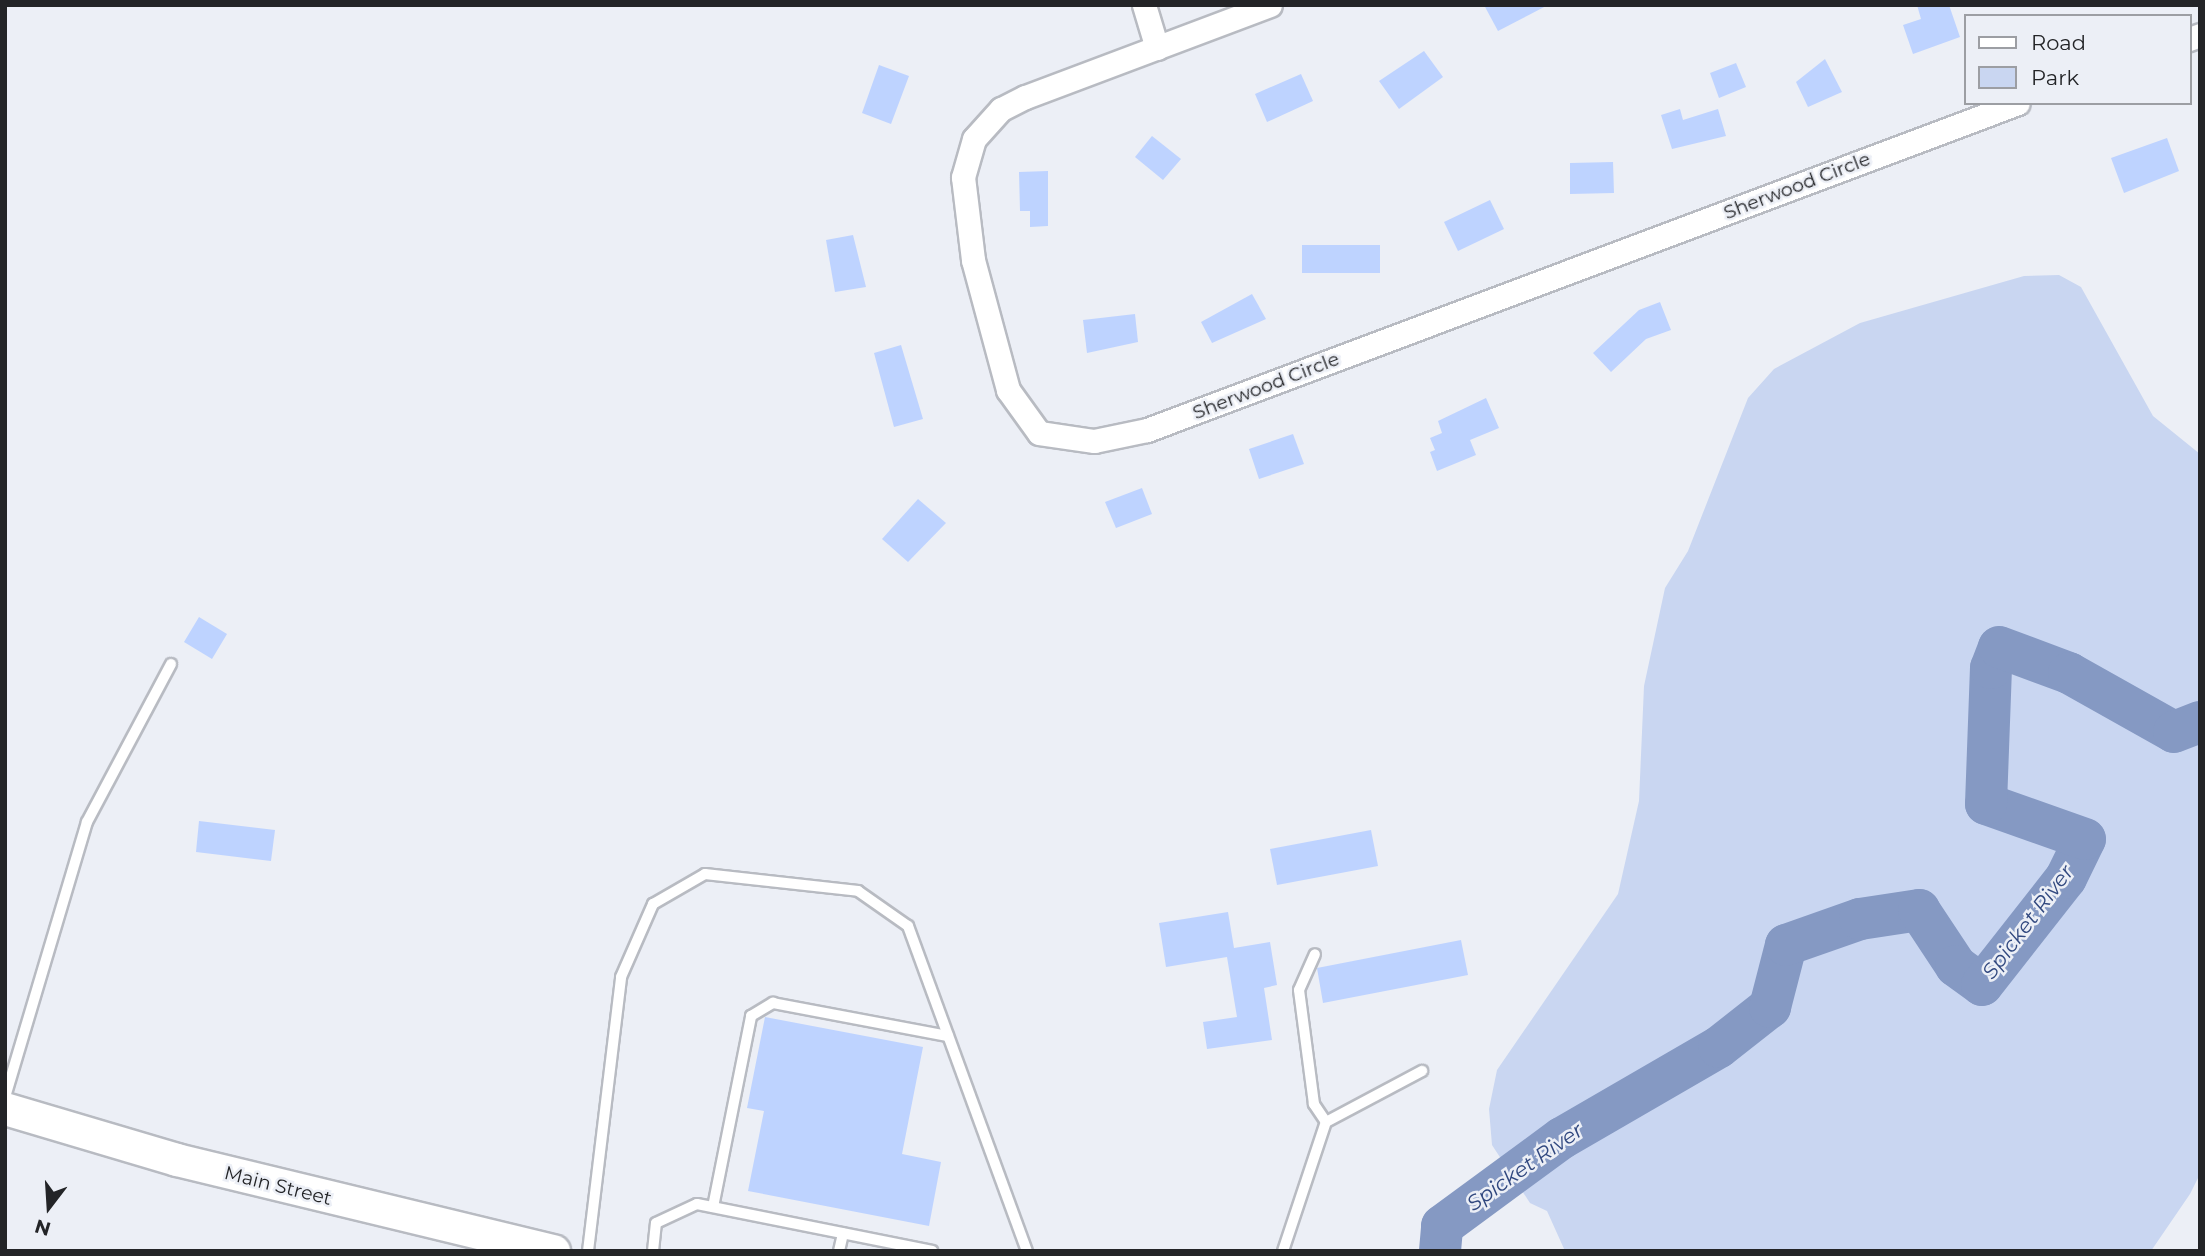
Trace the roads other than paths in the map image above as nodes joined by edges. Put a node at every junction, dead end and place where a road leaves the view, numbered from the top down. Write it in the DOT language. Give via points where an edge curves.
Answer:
graph roads {
  1 [pos="1144,5"];
  2 [pos="1270,5"];
  3 [pos="1157,48"];
  4 [pos="2013,105"];
  5 [pos="171,664"];
  6 [pos="1315,954"];
  7 [pos="948,1036"];
  8 [pos="1422,1071"];
  9 [pos="5,1097"];
  10 [pos="5,1109"];
  11 [pos="1326,1122"];
  12 [pos="712,1208"];
  13 [pos="842,1233"];
  14 [pos="554,1251"];
  15 [pos="588,1251"];
  16 [pos="653,1251"];
  17 [pos="839,1251"];
  18 [pos="932,1251"];
  19 [pos="1027,1251"];
  20 [pos="1283,1251"];
  1 -- 3 [label="street"];
  2 -- 3 [label="street, Sherwood Circle"];
  3 -- 4 [label="street, Sherwood Circle" via="1001,109 982,127 966,156 964,205 973,260 1008,390 1039,433 1066,442 1120,437 1173,421"];
  5 -- 9 [label="lane" via="87,822"];
  6 -- 11 [label="lane" via="1299,990 1314,1104"];
  7 -- 12 [label="lane" via="773,1003 751,1016"];
  7 -- 15 [label="lane" via="908,926 858,891 705,874 653,904 621,977"];
  7 -- 19 [label="lane"];
  8 -- 11 [label="lane"];
  10 -- 14 [label="main road, Main Street" via="177,1160"];
  11 -- 20 [label="lane"];
  12 -- 13 [label="lane"];
  12 -- 16 [label="lane" via="697,1204 656,1223"];
  13 -- 17 [label="lane"];
  13 -- 18 [label="lane"];
}
